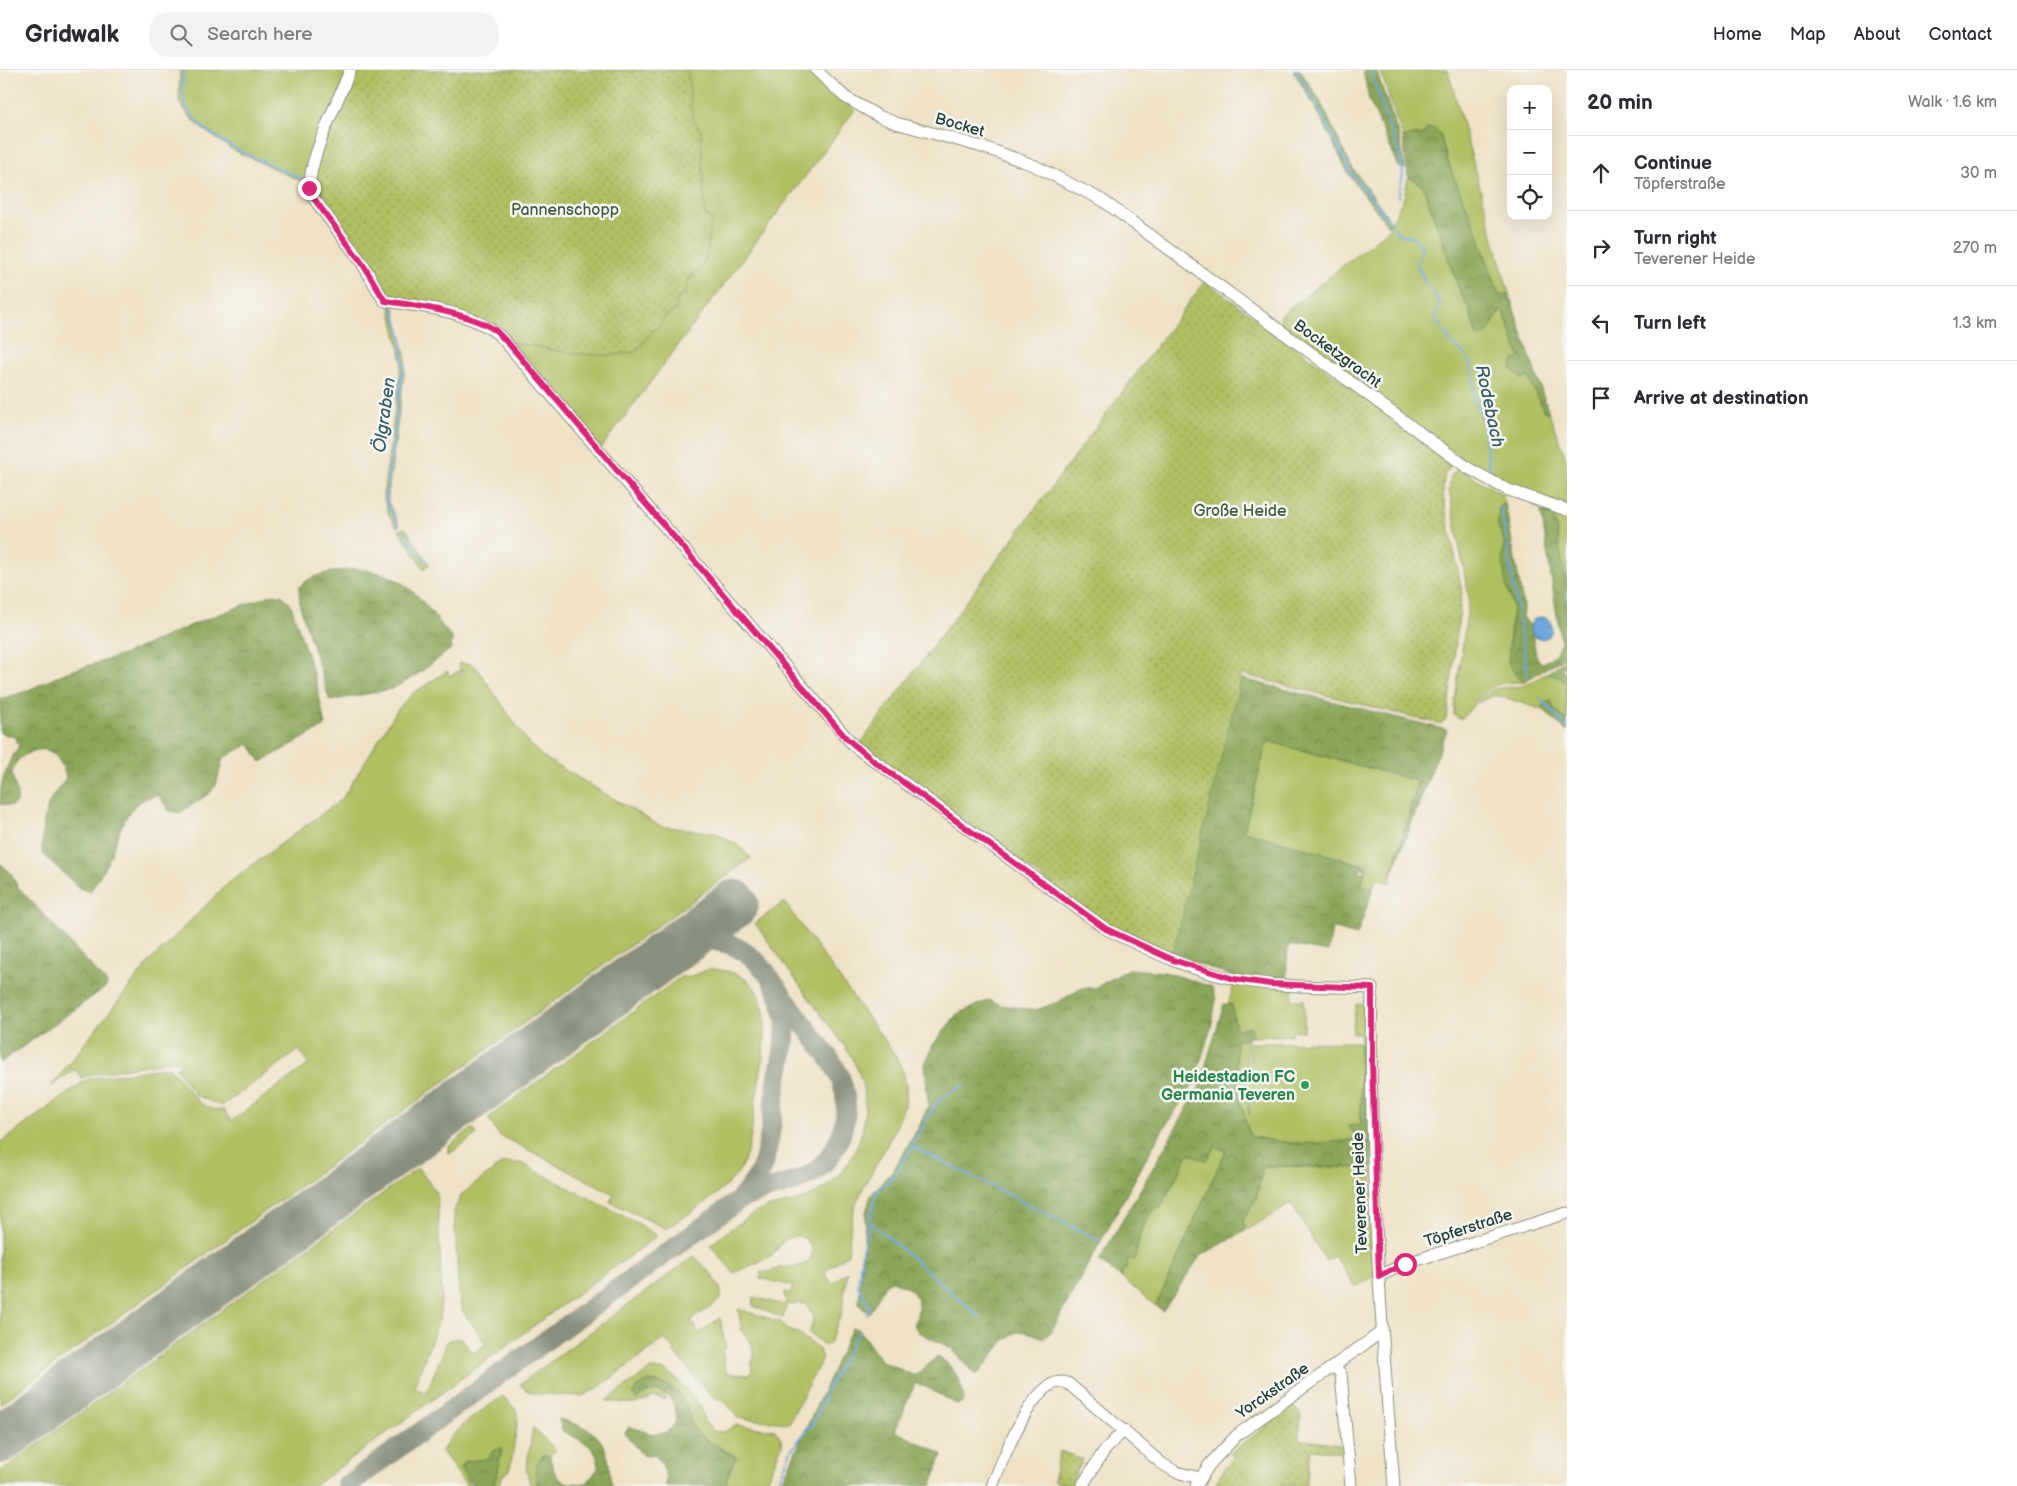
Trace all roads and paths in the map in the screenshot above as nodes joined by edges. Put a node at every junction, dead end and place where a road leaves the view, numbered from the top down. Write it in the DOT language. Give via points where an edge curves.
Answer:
graph roads {
  1 [pos="350,70"];
  2 [pos="816,70"];
  3 [pos="1102,200"];
  4 [pos="1567,510"];
  5 [pos="1567,1213"];
  6 [pos="1379,1276"];
  7 [pos="1380,1333"];
  8 [pos="1334,1366"];
  9 [pos="1124,1430"];
  10 [pos="1198,1482"];
  11 [pos="992,1486"];
  12 [pos="1082,1486"];
  13 [pos="1351,1486"];
  14 [pos="1394,1486"];
  1 -- 6 [label="street, Teverener Heide" via="314,160 309,188 385,301 416,305 470,320 494,330 509,344 846,738 1106,929 1186,966 1234,979 1270,984 1372,988"];
  2 -- 3 [label="street, Bocket" via="845,96 878,116 986,148 1033,166"];
  3 -- 4 [label="street, Bocketzgracht" via="1468,468 1506,489"];
  5 -- 6 [label="street, Töpferstraße" via="1407,1263"];
  6 -- 14 [label="street, Teverener Heide"];
  7 -- 8 [label="street, Yorckstraße"];
  8 -- 10 [label="street, Yorckstraße" via="1237,1435 1213,1459"];
  8 -- 13 [label="street" via="1341,1374"];
  9 -- 10 [label="street" via="1161,1463"];
  9 -- 11 [label="street" via="1067,1383 1056,1383 1025,1412"];
  9 -- 12 [label="street" via="1104,1451"];
}
